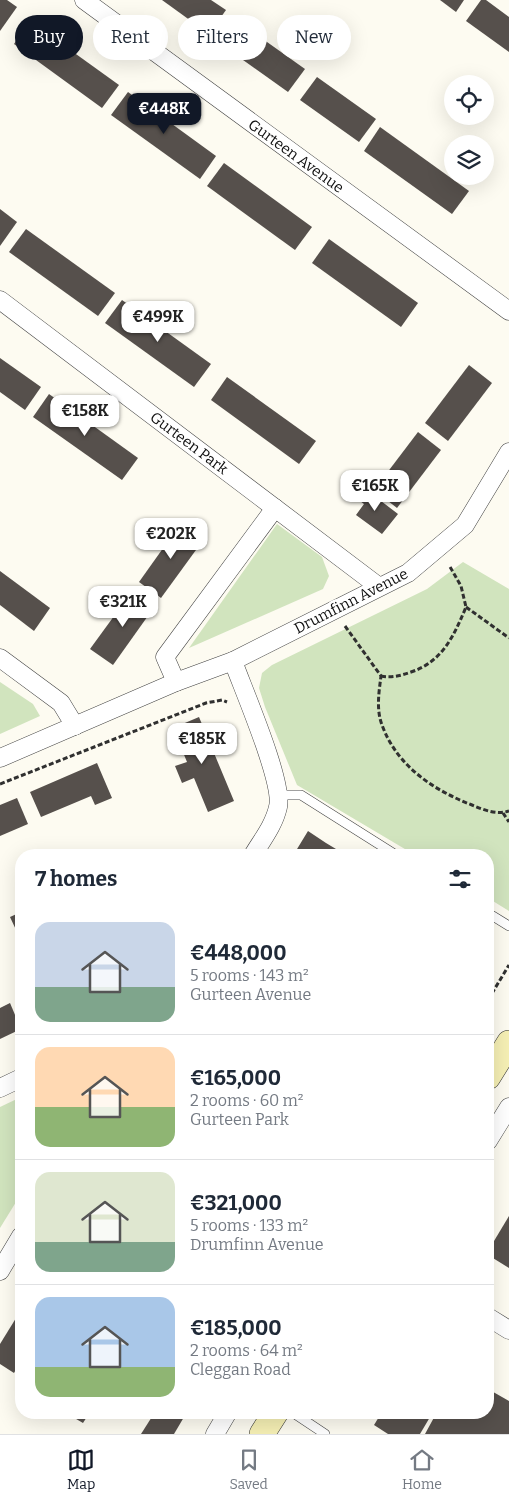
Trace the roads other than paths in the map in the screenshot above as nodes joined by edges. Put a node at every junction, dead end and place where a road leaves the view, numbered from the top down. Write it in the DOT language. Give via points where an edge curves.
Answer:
graph roads {
  1 [pos="84,0"];
  2 [pos="0,300"];
  3 [pos="509,311"];
  4 [pos="509,452"];
  5 [pos="275,508"];
  6 [pos="378,586"];
  7 [pos="0,658"];
  8 [pos="233,661"];
  9 [pos="176,682"];
  10 [pos="75,726"];
  11 [pos="0,758"];
  12 [pos="278,795"];
  13 [pos="256,849"];
  14 [pos="386,849"];
  15 [pos="494,916"];
  16 [pos="509,926"];
  17 [pos="509,1043"];
  18 [pos="494,1067"];
  19 [pos="15,1081"];
  20 [pos="0,1088"];
  21 [pos="509,1107"];
  22 [pos="494,1131"];
  23 [pos="15,1246"];
  24 [pos="0,1270"];
  25 [pos="494,1321"];
  26 [pos="509,1330"];
  27 [pos="224,1419"];
  28 [pos="272,1419"];
  29 [pos="302,1419"];
  30 [pos="215,1434"];
  31 [pos="262,1434"];
  32 [pos="324,1434"];
  1 -- 3 [label="street, Gurteen Avenue"];
  2 -- 5 [label="street, Gurteen Park"];
  4 -- 6 [label="street, Drumfinn Avenue" via="465,525 408,573"];
  5 -- 6 [label="street, Gurteen Park"];
  5 -- 9 [label="street" via="165,657"];
  6 -- 8 [label="street, Drumfinn Avenue"];
  7 -- 10 [label="street" via="61,704"];
  8 -- 9 [label="street, Drumfinn Avenue"];
  8 -- 12 [label="street" via="278,783"];
  9 -- 10 [label="street, Drumfinn Avenue"];
  10 -- 11 [label="street, Drumfinn Avenue"];
  12 -- 13 [label="street" via="279,806"];
  12 -- 14 [label="lane" via="301,795"];
  15 -- 16 [label="lane"];
  17 -- 18 [label="main road"];
  19 -- 20 [label="street"];
  21 -- 22 [label="street"];
  23 -- 24 [label="street"];
  25 -- 26 [label="street"];
  27 -- 30 [label="street"];
  28 -- 31 [label="main road"];
  29 -- 32 [label="lane"];
}
